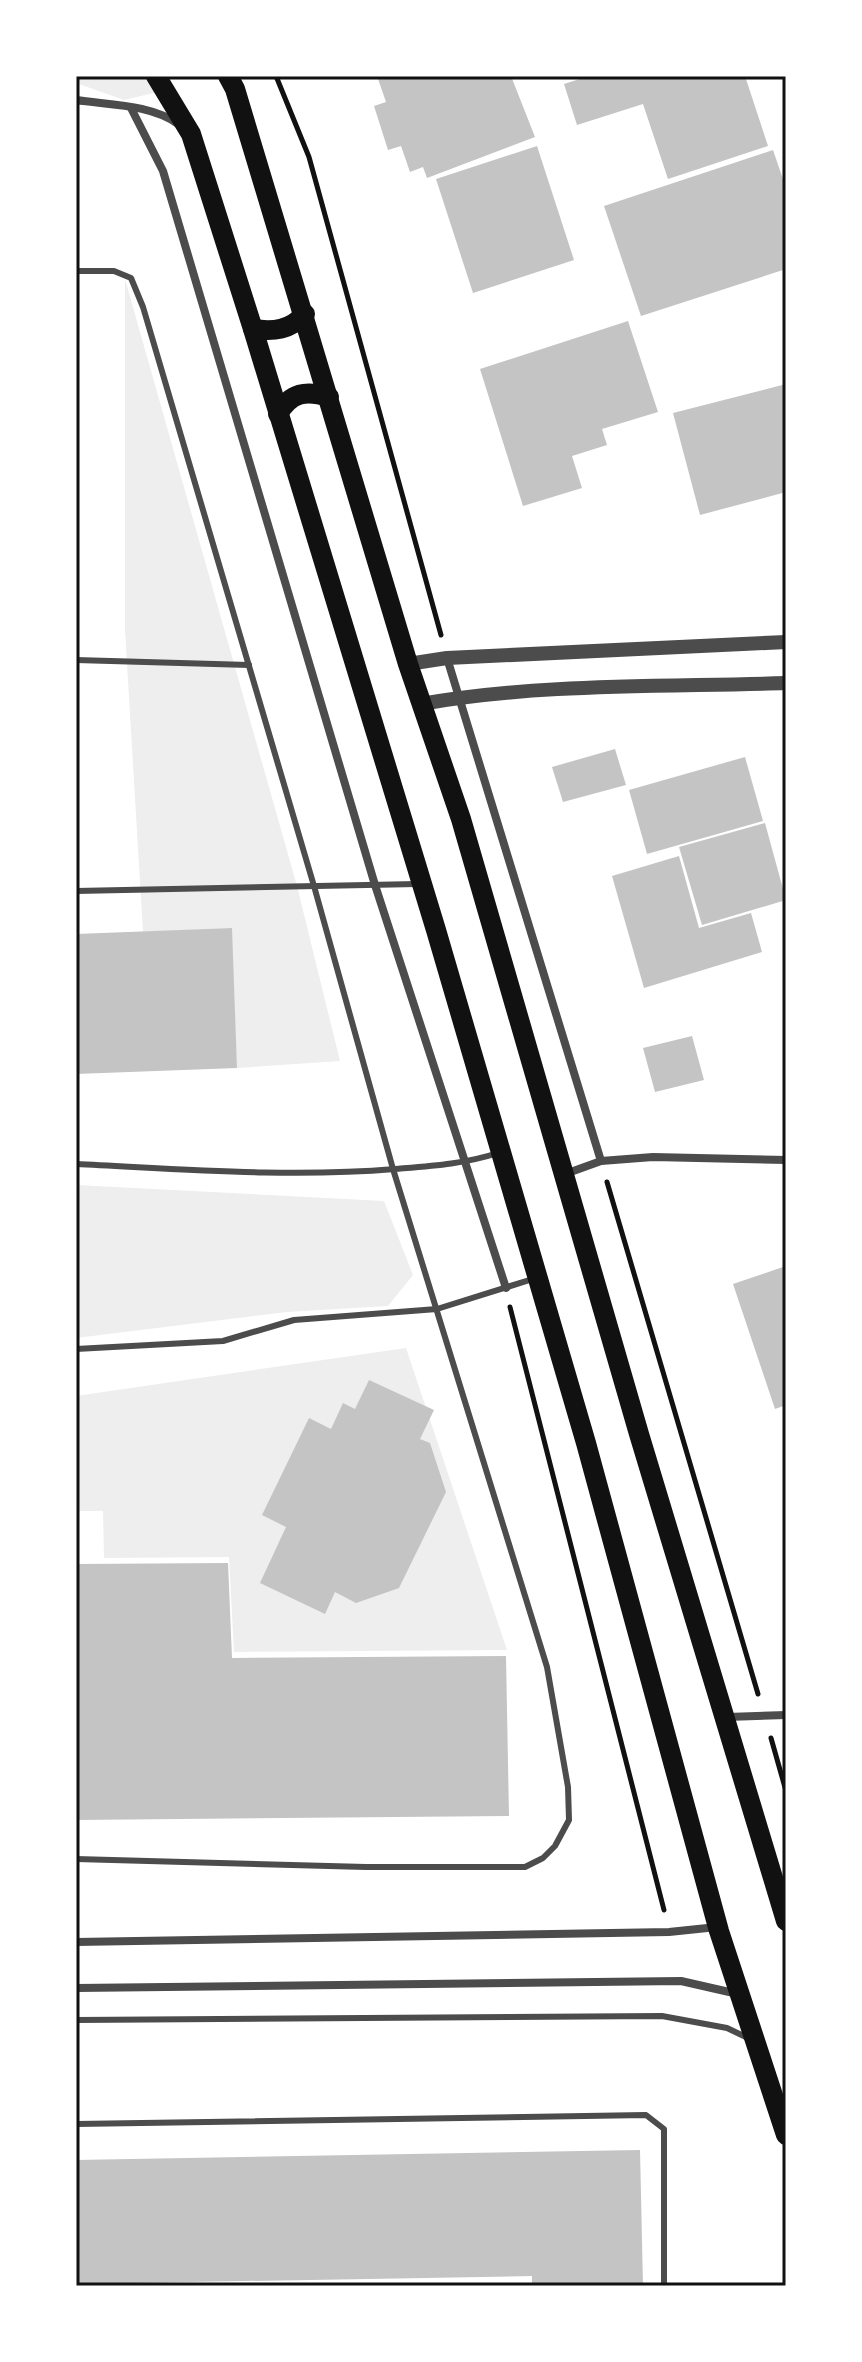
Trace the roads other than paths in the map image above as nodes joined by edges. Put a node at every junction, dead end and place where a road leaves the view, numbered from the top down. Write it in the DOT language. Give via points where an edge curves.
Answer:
graph roads {
  1 [pos="156,76"];
  2 [pos="228,76"];
  3 [pos="76,100"];
  4 [pos="131,108"];
  5 [pos="191,134"];
  6 [pos="76,271"];
  7 [pos="305,314"];
  8 [pos="253,329"];
  9 [pos="329,397"];
  10 [pos="278,414"];
  11 [pos="786,642"];
  12 [pos="447,658"];
  13 [pos="76,660"];
  14 [pos="408,664"];
  15 [pos="249,665"];
  16 [pos="786,683"];
  17 [pos="459,697"];
  18 [pos="421,704"];
  19 [pos="421,883"];
  20 [pos="375,885"];
  21 [pos="314,886"];
  22 [pos="76,891"];
  23 [pos="500,1152"];
  24 [pos="786,1160"];
  25 [pos="601,1161"];
  26 [pos="466,1163"];
  27 [pos="76,1164"];
  28 [pos="393,1169"];
  29 [pos="564,1174"];
  30 [pos="538,1277"];
  31 [pos="506,1288"];
  32 [pos="437,1309"];
  33 [pos="76,1349"];
  34 [pos="786,1715"];
  35 [pos="725,1717"];
  36 [pos="76,1859"];
  37 [pos="786,1921"];
  38 [pos="717,1927"];
  39 [pos="76,1942"];
  40 [pos="76,1988"];
  41 [pos="739,1994"];
  42 [pos="76,2020"];
  43 [pos="757,2042"];
  44 [pos="76,2124"];
  45 [pos="786,2135"];
  46 [pos="664,2286"];
  1 -- 5 [label="main road"];
  2 -- 7 [label="main road"];
  3 -- 4 [label="street"];
  4 -- 5 [label="street" via="168,116"];
  4 -- 20 [label="street" via="163,171"];
  5 -- 8 [label="main road"];
  6 -- 15 [label="lane" via="114,271 131,278"];
  7 -- 8 [label="main road" via="281,330"];
  7 -- 9 [label="main road"];
  8 -- 10 [label="main road"];
  9 -- 10 [label="main road" via="300,394 286,401"];
  9 -- 14 [label="main road"];
  10 -- 19 [label="main road"];
  11 -- 12 [label="street"];
  12 -- 14 [label="street"];
  12 -- 17 [label="street"];
  13 -- 15 [label="lane"];
  14 -- 18 [label="main road"];
  15 -- 21 [label="lane"];
  16 -- 17 [label="street"];
  17 -- 18 [label="street"];
  17 -- 25 [label="street"];
  18 -- 29 [label="main road" via="461,819"];
  19 -- 20 [label="lane"];
  19 -- 23 [label="main road"];
  20 -- 21 [label="lane"];
  20 -- 26 [label="street"];
  21 -- 22 [label="lane"];
  21 -- 28 [label="lane"];
  23 -- 26 [label="lane"];
  23 -- 30 [label="main road"];
  24 -- 25 [label="street"];
  25 -- 29 [label="street"];
  26 -- 28 [label="lane"];
  26 -- 31 [label="street"];
  27 -- 28 [label="lane" via="264,1173"];
  28 -- 32 [label="lane"];
  29 -- 35 [label="main road"];
  30 -- 31 [label="lane"];
  30 -- 38 [label="main road"];
  31 -- 32 [label="lane"];
  32 -- 33 [label="lane" via="294,1320 223,1341"];
  32 -- 36 [label="lane" via="547,1667 568,1787 569,1820 555,1846 525,1867"];
  34 -- 35 [label="street"];
  35 -- 37 [label="main road"];
  38 -- 39 [label="street"];
  38 -- 41 [label="main road"];
  40 -- 41 [label="street" via="681,1981"];
  41 -- 43 [label="main road"];
  42 -- 43 [label="lane" via="662,2016 727,2028"];
  43 -- 45 [label="main road"];
  44 -- 46 [label="lane" via="646,2115 664,2129"];
}
